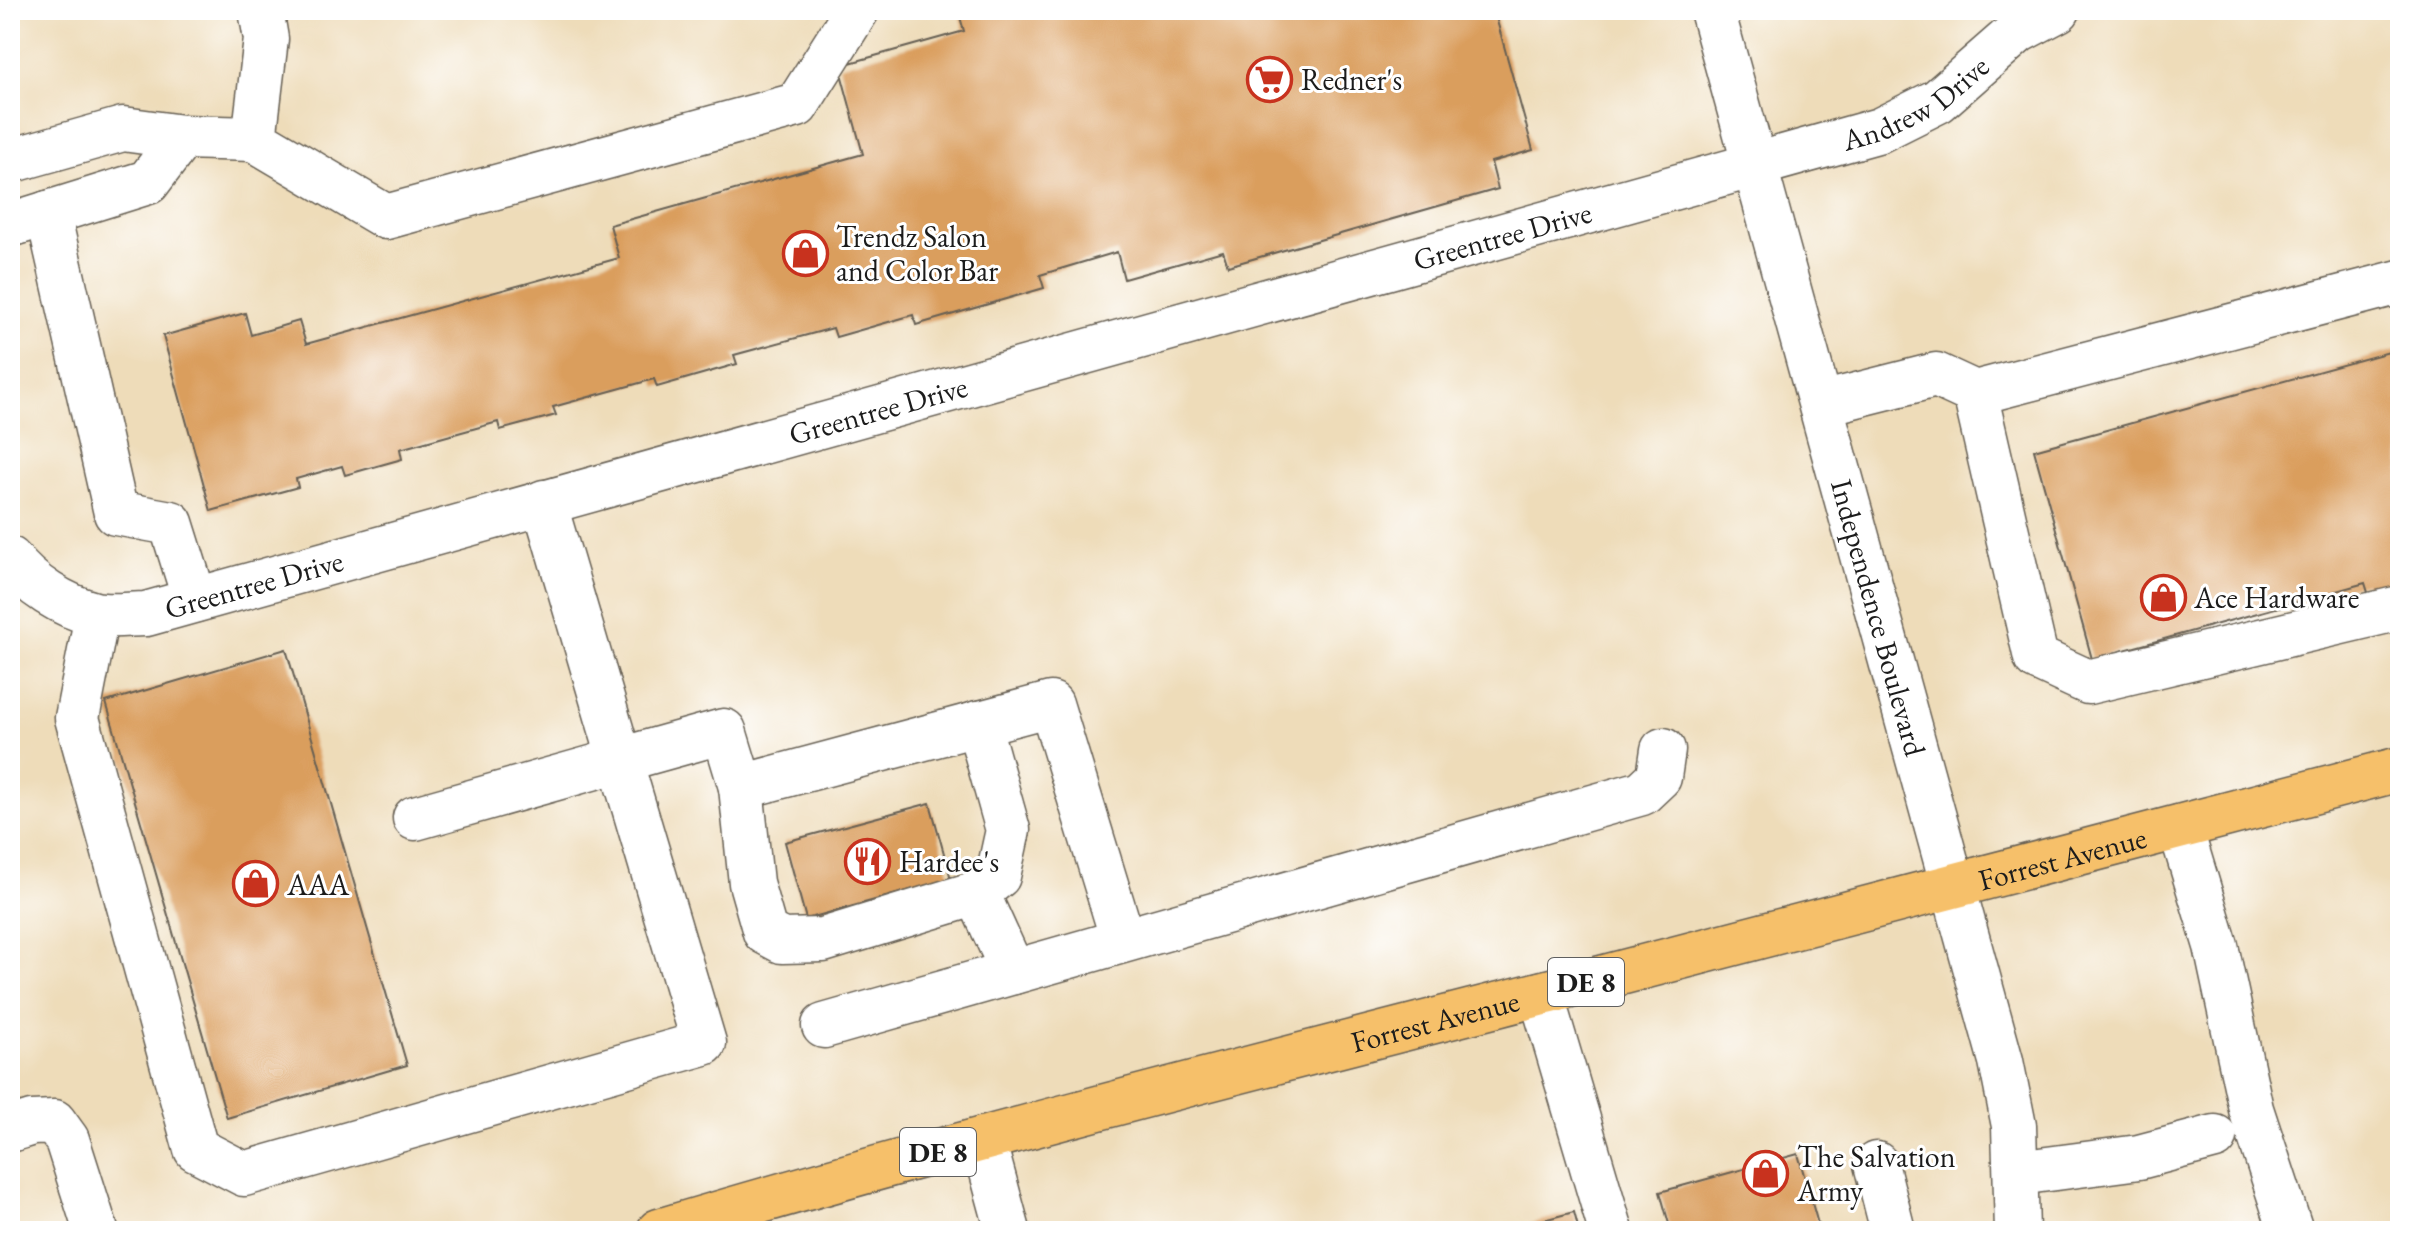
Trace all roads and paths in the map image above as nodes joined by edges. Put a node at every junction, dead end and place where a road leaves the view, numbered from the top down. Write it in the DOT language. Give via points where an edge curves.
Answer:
graph roads {
  1 [pos="261,10"];
  2 [pos="857,10"];
  3 [pos="1712,10"];
  4 [pos="2058,10"];
  5 [pos="182,137"];
  6 [pos="254,139"];
  7 [pos="10,161"];
  8 [pos="1757,164"];
  9 [pos="29,219"];
  10 [pos="2400,282"];
  11 [pos="1975,393"];
  12 [pos="1821,404"];
  13 [pos="544,502"];
  14 [pos="15,570"];
  15 [pos="195,600"];
  16 [pos="2400,608"];
  17 [pos="97,615"];
  18 [pos="978,723"];
  19 [pos="1663,750"];
  20 [pos="620,760"];
  21 [pos="2400,769"];
  22 [pos="741,787"];
  23 [pos="415,818"];
  24 [pos="2180,827"];
  25 [pos="1953,888"];
  26 [pos="977,893"];
  27 [pos="1123,940"];
  28 [pos="1013,972"];
  29 [pos="1541,994"];
  30 [pos="824,1026"];
  31 [pos="10,1130"];
  32 [pos="2215,1137"];
  33 [pos="983,1139"];
  34 [pos="1876,1164"];
  35 [pos="2017,1173"];
  36 [pos="96,1231"];
  37 [pos="659,1231"];
  38 [pos="1008,1231"];
  39 [pos="1611,1231"];
  40 [pos="1893,1231"];
  41 [pos="2017,1231"];
  42 [pos="2291,1231"];
  1 -- 6 [label="street" via="266,39"];
  2 -- 6 [label="street" via="797,105 386,217"];
  3 -- 8 [label="street, Independence Boulevard"];
  4 -- 8 [label="street, Andrew Drive" via="2018,31 1938,101 1880,130"];
  5 -- 6 [label="street"];
  5 -- 7 [label="street" via="123,129"];
  5 -- 9 [label="street" via="148,182"];
  8 -- 12 [label="street, Independence Boulevard"];
  8 -- 13 [label="street, Greentree Drive"];
  9 -- 15 [label="street" via="116,513 171,523"];
  10 -- 11 [label="street"];
  11 -- 12 [label="street" via="1936,375"];
  11 -- 16 [label="street" via="2036,658 2088,682"];
  12 -- 25 [label="street, Independence Boulevard"];
  13 -- 15 [label="street, Greentree Drive"];
  13 -- 20 [label="street"];
  14 -- 17 [label="street, Greentree Drive" via="56,599"];
  15 -- 17 [label="street, Greentree Drive" via="146,614"];
  17 -- 20 [label="street" via="77,718 196,1149 244,1174 704,1043"];
  18 -- 22 [label="street"];
  18 -- 26 [label="street" via="1008,830 998,876"];
  18 -- 27 [label="street" via="1051,704"];
  19 -- 27 [label="street" via="1659,777 1642,793"];
  20 -- 22 [label="street" via="724,731"];
  20 -- 23 [label="street"];
  21 -- 24 [label="highway, Forrest Avenue / DE 8"];
  22 -- 26 [label="street" via="751,883 765,932 782,941 823,940"];
  24 -- 25 [label="highway, Forrest Avenue / DE 8"];
  24 -- 42 [label="street" via="2216,946 2251,1109"];
  25 -- 29 [label="highway, Forrest Avenue / DE 8"];
  25 -- 35 [label="street, Independence Boulevard" via="2001,1061"];
  26 -- 28 [label="street"];
  27 -- 28 [label="street"];
  28 -- 30 [label="street"];
  29 -- 33 [label="highway, Forrest Avenue / DE 8"];
  29 -- 39 [label="street"];
  31 -- 36 [label="street" via="54,1122 67,1140"];
  32 -- 35 [label="street" via="2139,1157"];
  33 -- 37 [label="highway, Forrest Avenue / DE 8"];
  33 -- 38 [label="street"];
  34 -- 40 [label="street"];
  35 -- 41 [label="street, Independence Boulevard"];
}
